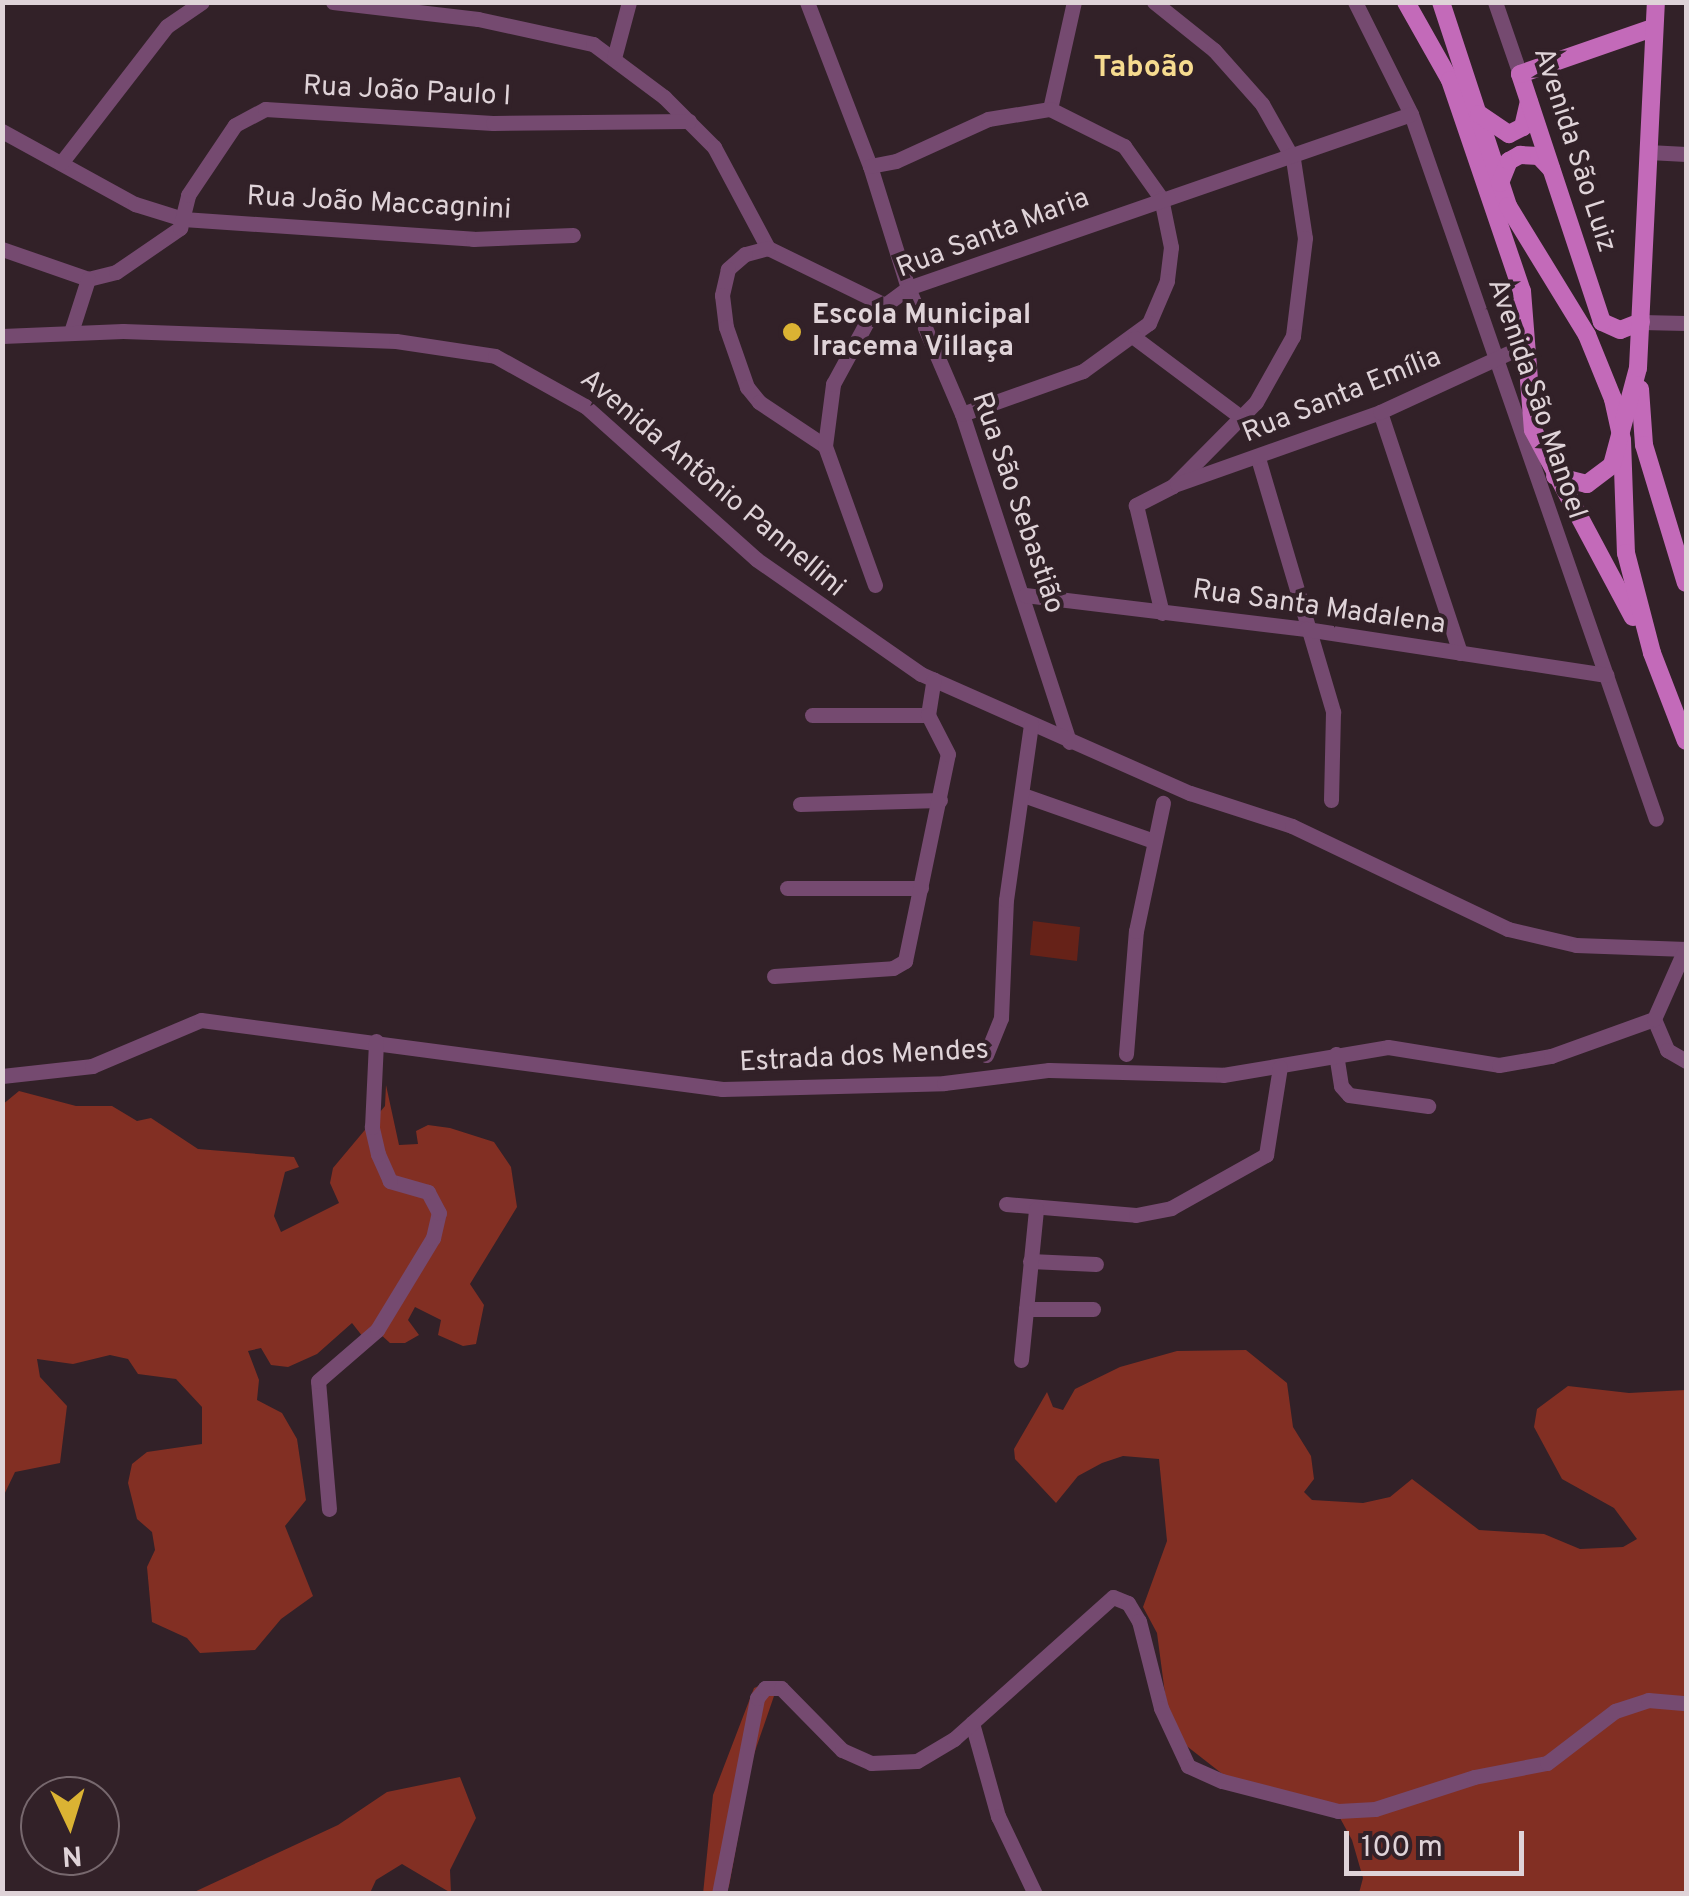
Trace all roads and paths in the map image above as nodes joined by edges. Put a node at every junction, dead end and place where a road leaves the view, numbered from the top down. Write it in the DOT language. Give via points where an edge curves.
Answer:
graph roads {
  1 [pos="202,2"];
  2 [pos="333,2"];
  3 [pos="629,2"];
  4 [pos="807,2"];
  5 [pos="1074,2"];
  6 [pos="1154,2"];
  7 [pos="1354,2"];
  8 [pos="1406,2"];
  9 [pos="1429,2"];
  10 [pos="1440,2"];
  11 [pos="1495,2"];
  12 [pos="1653,11"];
  13 [pos="1448,35"];
  14 [pos="614,58"];
  15 [pos="1520,74"];
  16 [pos="1529,102"];
  17 [pos="1050,109"];
  18 [pos="1477,112"];
  19 [pos="1411,114"];
  20 [pos="689,121"];
  21 [pos="2,131"];
  22 [pos="1648,152"];
  23 [pos="1686,154"];
  24 [pos="1292,158"];
  25 [pos="61,163"];
  26 [pos="870,166"];
  27 [pos="1551,170"];
  28 [pos="1492,183"];
  29 [pos="1162,198"];
  30 [pos="182,219"];
  31 [pos="573,236"];
  32 [pos="768,248"];
  33 [pos="2,249"];
  34 [pos="88,280"];
  35 [pos="908,288"];
  36 [pos="886,305"];
  37 [pos="1641,322"];
  38 [pos="1686,323"];
  39 [pos="71,332"];
  40 [pos="2,336"];
  41 [pos="1135,338"];
  42 [pos="1526,344"];
  43 [pos="1498,368"];
  44 [pos="1638,368"];
  45 [pos="1526,395"];
  46 [pos="1380,412"];
  47 [pos="962,414"];
  48 [pos="1242,418"];
  49 [pos="1622,440"];
  50 [pos="825,446"];
  51 [pos="1258,458"];
  52 [pos="1555,476"];
  53 [pos="1172,486"];
  54 [pos="1686,582"];
  55 [pos="875,585"];
  56 [pos="1025,595"];
  57 [pos="1162,613"];
  58 [pos="1306,629"];
  59 [pos="1460,653"];
  60 [pos="1652,653"];
  61 [pos="1606,676"];
  62 [pos="934,679"];
  63 [pos="812,715"];
  64 [pos="928,715"];
  65 [pos="1031,724"];
  66 [pos="1068,742"];
  67 [pos="1686,742"];
  68 [pos="1023,795"];
  69 [pos="940,800"];
  70 [pos="1331,800"];
  71 [pos="1163,803"];
  72 [pos="800,804"];
  73 [pos="1656,818"];
  74 [pos="1151,840"];
  75 [pos="787,888"];
  76 [pos="921,888"];
  77 [pos="1686,949"];
  78 [pos="774,976"];
  79 [pos="1654,1020"];
  80 [pos="376,1041"];
  81 [pos="1126,1054"];
  82 [pos="1336,1054"];
  83 [pos="986,1055"];
  84 [pos="1686,1061"];
  85 [pos="1280,1066"];
  86 [pos="1258,1070"];
  87 [pos="2,1076"];
  88 [pos="1270,1098"];
  89 [pos="1428,1106"];
  90 [pos="1006,1204"];
  91 [pos="1036,1209"];
  92 [pos="1030,1261"];
  93 [pos="1096,1264"];
  94 [pos="1026,1308"];
  95 [pos="1094,1309"];
  96 [pos="1021,1360"];
  97 [pos="329,1509"];
  98 [pos="1686,1703"];
  99 [pos="972,1724"];
  100 [pos="719,1894"];
  101 [pos="1035,1894"];
  1 -- 25 [label="street" via="167,26"];
  2 -- 14 [label="street" via="572,37"];
  3 -- 14 [label="street"];
  4 -- 26 [label="street, Rua São Sebastião"];
  5 -- 17 [label="street"];
  6 -- 24 [label="street" via="1214,50 1262,104"];
  7 -- 19 [label="street, Avenida São Manoel"];
  8 -- 28 [label="main road" via="1450,80"];
  9 -- 13 [label="main road"];
  10 -- 13 [label="main road"];
  11 -- 15 [label="street, Avenida São Luiz"];
  12 -- 15 [label="main road"];
  12 -- 22 [label="main road"];
  13 -- 18 [label="main road"];
  14 -- 20 [label="street"];
  15 -- 16 [label="main road, Avenida São Luiz"];
  16 -- 18 [label="main road" via="1523,127 1509,134"];
  16 -- 27 [label="main road, Avenida São Luiz"];
  17 -- 26 [label="street" via="988,119 896,162"];
  17 -- 29 [label="street" via="1124,146"];
  18 -- 28 [label="main road"];
  19 -- 24 [label="street, Rua Santa Maria"];
  19 -- 43 [label="street, Avenida São Manoel"];
  20 -- 30 [label="street, Rua João Paulo I" via="492,123 265,109 235,125 188,195"];
  20 -- 32 [label="street" via="714,146"];
  21 -- 25 [label="street, Rua João Maccagnini"];
  22 -- 23 [label="street"];
  22 -- 37 [label="main road"];
  24 -- 29 [label="street, Rua Santa Maria"];
  24 -- 48 [label="street" via="1305,238 1304,281 1293,336"];
  25 -- 30 [label="street, Rua João Maccagnini" via="135,204"];
  26 -- 35 [label="street, Rua São Sebastião"];
  27 -- 28 [label="main road" via="1540,156 1520,155"];
  27 -- 37 [label="main road, Avenida São Luiz" via="1599,316 1613,330"];
  28 -- 42 [label="main road" via="1522,291"];
  28 -- 49 [label="main road" via="1594,349"];
  29 -- 35 [label="street, Rua Santa Maria"];
  29 -- 41 [label="street" via="1171,247 1167,282"];
  30 -- 31 [label="street, Rua João Maccagnini" via="473,239"];
  30 -- 34 [label="street" via="166,244"];
  32 -- 36 [label="street"];
  32 -- 50 [label="street" via="745,254 728,269 722,295 726,327 759,402"];
  33 -- 34 [label="street"];
  34 -- 39 [label="street"];
  35 -- 36 [label="street, Rua Santa Maria"];
  35 -- 47 [label="street, Rua São Sebastião"];
  36 -- 50 [label="street, Rua Santa Maria" via="870,316 840,365"];
  37 -- 38 [label="street"];
  37 -- 44 [label="main road"];
  39 -- 40 [label="street, Avenida Antônio Pannellini"];
  39 -- 62 [label="street, Avenida Antônio Pannellini" via="396,340 495,356 585,406 768,569 861,637"];
  41 -- 47 [label="street" via="1083,371"];
  41 -- 48 [label="street"];
  42 -- 43 [label="street, Rua Santa Emília"];
  42 -- 45 [label="main road"];
  43 -- 45 [label="street"];
  43 -- 46 [label="street, Rua Santa Emília"];
  43 -- 61 [label="street, Avenida São Manoel"];
  44 -- 49 [label="main road"];
  44 -- 54 [label="main road" via="1644,445"];
  45 -- 52 [label="main road"];
  46 -- 51 [label="street, Rua Santa Emília"];
  46 -- 59 [label="street"];
  47 -- 56 [label="street, Rua São Sebastião"];
  48 -- 53 [label="street"];
  49 -- 52 [label="main road" via="1597,480 1576,484"];
  49 -- 60 [label="main road" via="1626,554"];
  50 -- 55 [label="street"];
  51 -- 53 [label="street, Rua Santa Emília"];
  51 -- 58 [label="street"];
  52 -- 60 [label="main road"];
  53 -- 57 [label="street" via="1136,505"];
  56 -- 57 [label="street, Rua Santa Madalena"];
  56 -- 66 [label="street, Rua São Sebastião"];
  57 -- 58 [label="street, Rua Santa Madalena"];
  58 -- 59 [label="street, Rua Santa Madalena"];
  58 -- 70 [label="street" via="1333,712"];
  59 -- 61 [label="street, Rua Santa Madalena"];
  60 -- 67 [label="main road"];
  61 -- 73 [label="street, Avenida São Manoel"];
  62 -- 64 [label="street"];
  62 -- 65 [label="street, Avenida Antônio Pannellini"];
  63 -- 64 [label="street"];
  64 -- 69 [label="street" via="942,730 948,754"];
  65 -- 66 [label="street, Avenida Antônio Pannellini"];
  65 -- 68 [label="street"];
  66 -- 77 [label="street, Avenida Antônio Pannellini" via="1292,826 1508,929 1576,945"];
  68 -- 74 [label="street"];
  68 -- 83 [label="street" via="1006,900 1001,1018"];
  69 -- 72 [label="street"];
  69 -- 76 [label="street"];
  71 -- 74 [label="street"];
  74 -- 81 [label="street"];
  75 -- 76 [label="street"];
  76 -- 78 [label="street" via="901,965"];
  77 -- 79 [label="street"];
  79 -- 82 [label="street, Estrada dos Mendes" via="1552,1056 1499,1065 1388,1046"];
  79 -- 84 [label="street" via="1667,1050"];
  80 -- 86 [label="street, Estrada dos Mendes" via="706,1088 944,1083 1049,1070 1179,1077"];
  80 -- 87 [label="street, Estrada dos Mendes" via="201,1020 92,1066"];
  80 -- 97 [label="street" via="372,1126 378,1154 390,1181 428,1192 439,1212 433,1238 377,1330 318,1381"];
  82 -- 85 [label="street, Estrada dos Mendes"];
  82 -- 89 [label="street" via="1340,1086 1349,1095"];
  85 -- 86 [label="street, Estrada dos Mendes"];
  85 -- 88 [label="street"];
  86 -- 88 [label="street"];
  88 -- 91 [label="street" via="1266,1154 1171,1208 1136,1215"];
  90 -- 91 [label="street"];
  91 -- 92 [label="street"];
  92 -- 93 [label="street"];
  92 -- 94 [label="street"];
  94 -- 95 [label="street"];
  94 -- 96 [label="street"];
  98 -- 99 [label="street" via="1648,1700 1614,1711 1547,1763 1474,1777 1375,1809 1338,1811 1222,1782 1188,1766 1161,1708 1139,1621 1128,1604 1113,1597"];
  99 -- 100 [label="street" via="917,1760 871,1763 842,1750 781,1688 765,1688 757,1698"];
  99 -- 101 [label="street" via="998,1816"];
}
